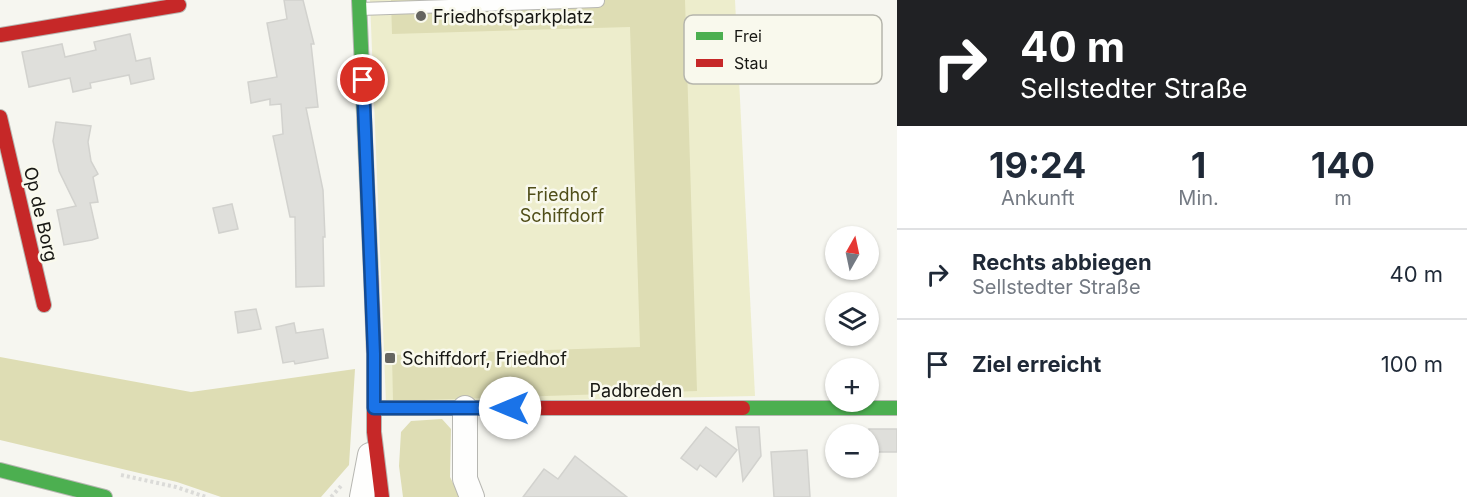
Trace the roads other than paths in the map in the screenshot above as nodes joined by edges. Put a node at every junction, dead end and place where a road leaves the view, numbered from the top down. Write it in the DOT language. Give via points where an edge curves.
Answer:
graph roads {
  1 [pos="598,1"];
  2 [pos="178,4"];
  3 [pos="359,5"];
  4 [pos="0,35"];
  5 [pos="0,117"];
  6 [pos="2,133"];
  7 [pos="44,304"];
  8 [pos="374,408"];
  9 [pos="465,408"];
  10 [pos="897,408"];
  11 [pos="374,432"];
  12 [pos="0,470"];
  13 [pos="105,497"];
  14 [pos="362,497"];
  15 [pos="382,497"];
  16 [pos="472,497"];
  1 -- 3 [label="lane"];
  2 -- 4 [label="street"];
  3 -- 8 [label="street"];
  5 -- 6 [label="street, Op de Borg"];
  6 -- 7 [label="street, Op de Borg"];
  8 -- 9 [label="street, Padbreden"];
  8 -- 11 [label="street"];
  9 -- 10 [label="street, Padbreden"];
  9 -- 16 [label="street" via="465,479"];
  11 -- 14 [label="street"];
  11 -- 15 [label="street"];
  12 -- 13 [label="street"];
}
